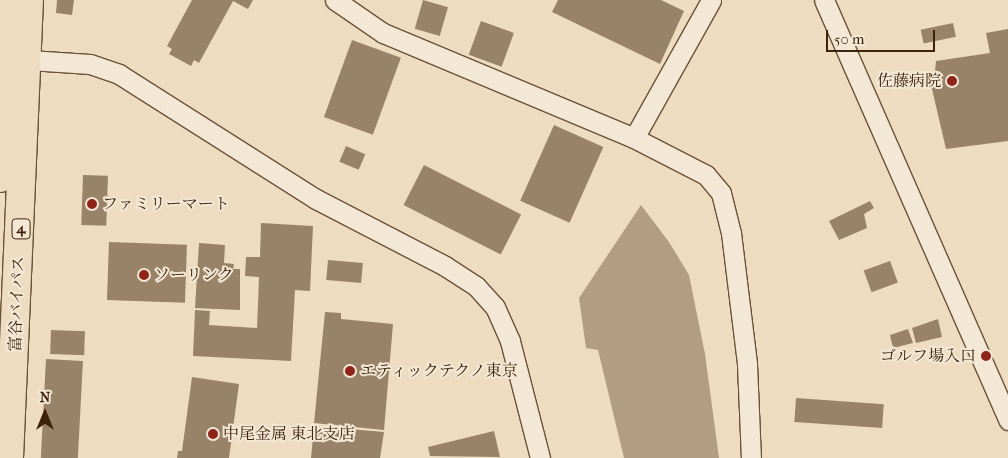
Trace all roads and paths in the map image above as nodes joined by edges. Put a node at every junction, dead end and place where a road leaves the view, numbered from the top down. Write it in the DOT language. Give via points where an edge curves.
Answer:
graph roads {
  1 [pos="7,0"];
  2 [pos="30,0"];
  3 [pos="335,0"];
  4 [pos="712,0"];
  5 [pos="824,0"];
  6 [pos="10,58"];
  7 [pos="634,138"];
  8 [pos="0,178"];
  9 [pos="1008,420"];
  10 [pos="9,458"];
  11 [pos="540,458"];
  12 [pos="751,458"];
  1 -- 6 [label="highway, 富谷バイパス / 4"];
  2 -- 6 [label="highway, 富谷バイパス / 4"];
  3 -- 7 [label="street" via="391,37"];
  4 -- 7 [label="street"];
  5 -- 9 [label="street"];
  6 -- 8 [label="highway, 富谷バイパス / 4"];
  6 -- 10 [label="highway, 富谷バイパス / 4"];
  6 -- 11 [label="street" via="90,64 119,74 316,199 445,266 476,286 495,307 510,341"];
  7 -- 12 [label="street" via="706,175 721,193 731,234 747,364"];
}
